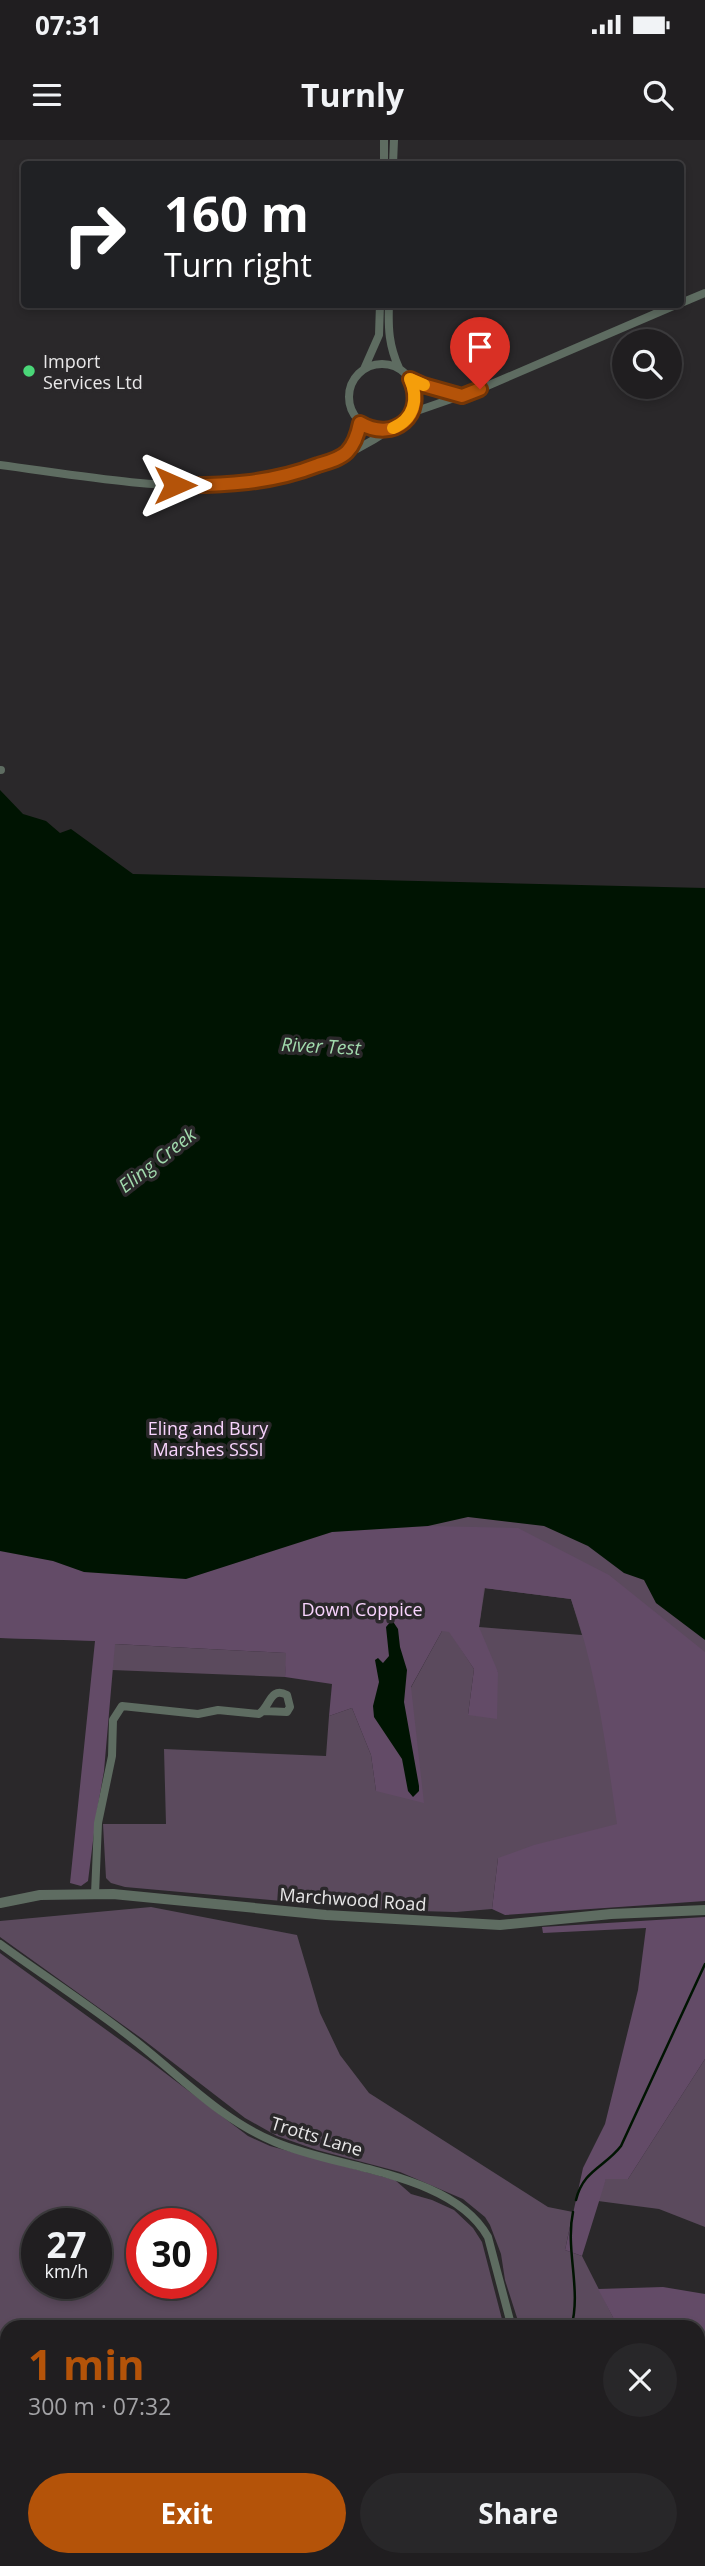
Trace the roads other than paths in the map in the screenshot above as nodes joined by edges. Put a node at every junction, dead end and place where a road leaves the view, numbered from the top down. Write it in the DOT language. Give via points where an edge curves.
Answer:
graph roads {
  1 [pos="384,140"];
  2 [pos="394,140"];
  3 [pos="384,161"];
  4 [pos="393,161"];
  5 [pos="705,293"];
  6 [pos="684,302"];
  7 [pos="380,308"];
  8 [pos="389,308"];
  9 [pos="671,308"];
  10 [pos="399,368"];
  11 [pos="364,369"];
  12 [pos="410,379"];
  13 [pos="462,396"];
  14 [pos="411,413"];
  15 [pos="360,423"];
  16 [pos="389,430"];
  17 [pos="346,453"];
  18 [pos="0,464"];
  19 [pos="264,1711"];
  20 [pos="95,1894"];
  21 [pos="0,1903"];
  22 [pos="705,1910"];
  23 [pos="0,1944"];
  24 [pos="510,2320"];
  1 -- 3 [label="street"];
  2 -- 4 [label="street"];
  5 -- 6 [label="street"];
  7 -- 11 [label="street" via="379,335"];
  8 -- 10 [label="street" via="387,330"];
  9 -- 13 [label="street"];
  10 -- 11 [label="street" via="382,364"];
  10 -- 12 [label="street"];
  11 -- 15 [label="street" via="349,390 351,408"];
  12 -- 13 [label="street"];
  12 -- 14 [label="street" via="415,396"];
  13 -- 14 [label="street"];
  14 -- 16 [label="street"];
  15 -- 16 [label="street"];
  15 -- 17 [label="street"];
  16 -- 17 [label="street"];
  17 -- 18 [label="street" via="299,473 217,486 154,485"];
  19 -- 20 [label="street" via="198,1714 122,1706 113,1720 112,1756 98,1823"];
  20 -- 21 [label="street, Marchwood Road" via="40,1895"];
  20 -- 22 [label="street, Marchwood Road" via="326,1915 500,1924"];
  23 -- 24 [label="street, Trotts Lane" via="262,2136 399,2178 467,2211 488,2237"];
}
